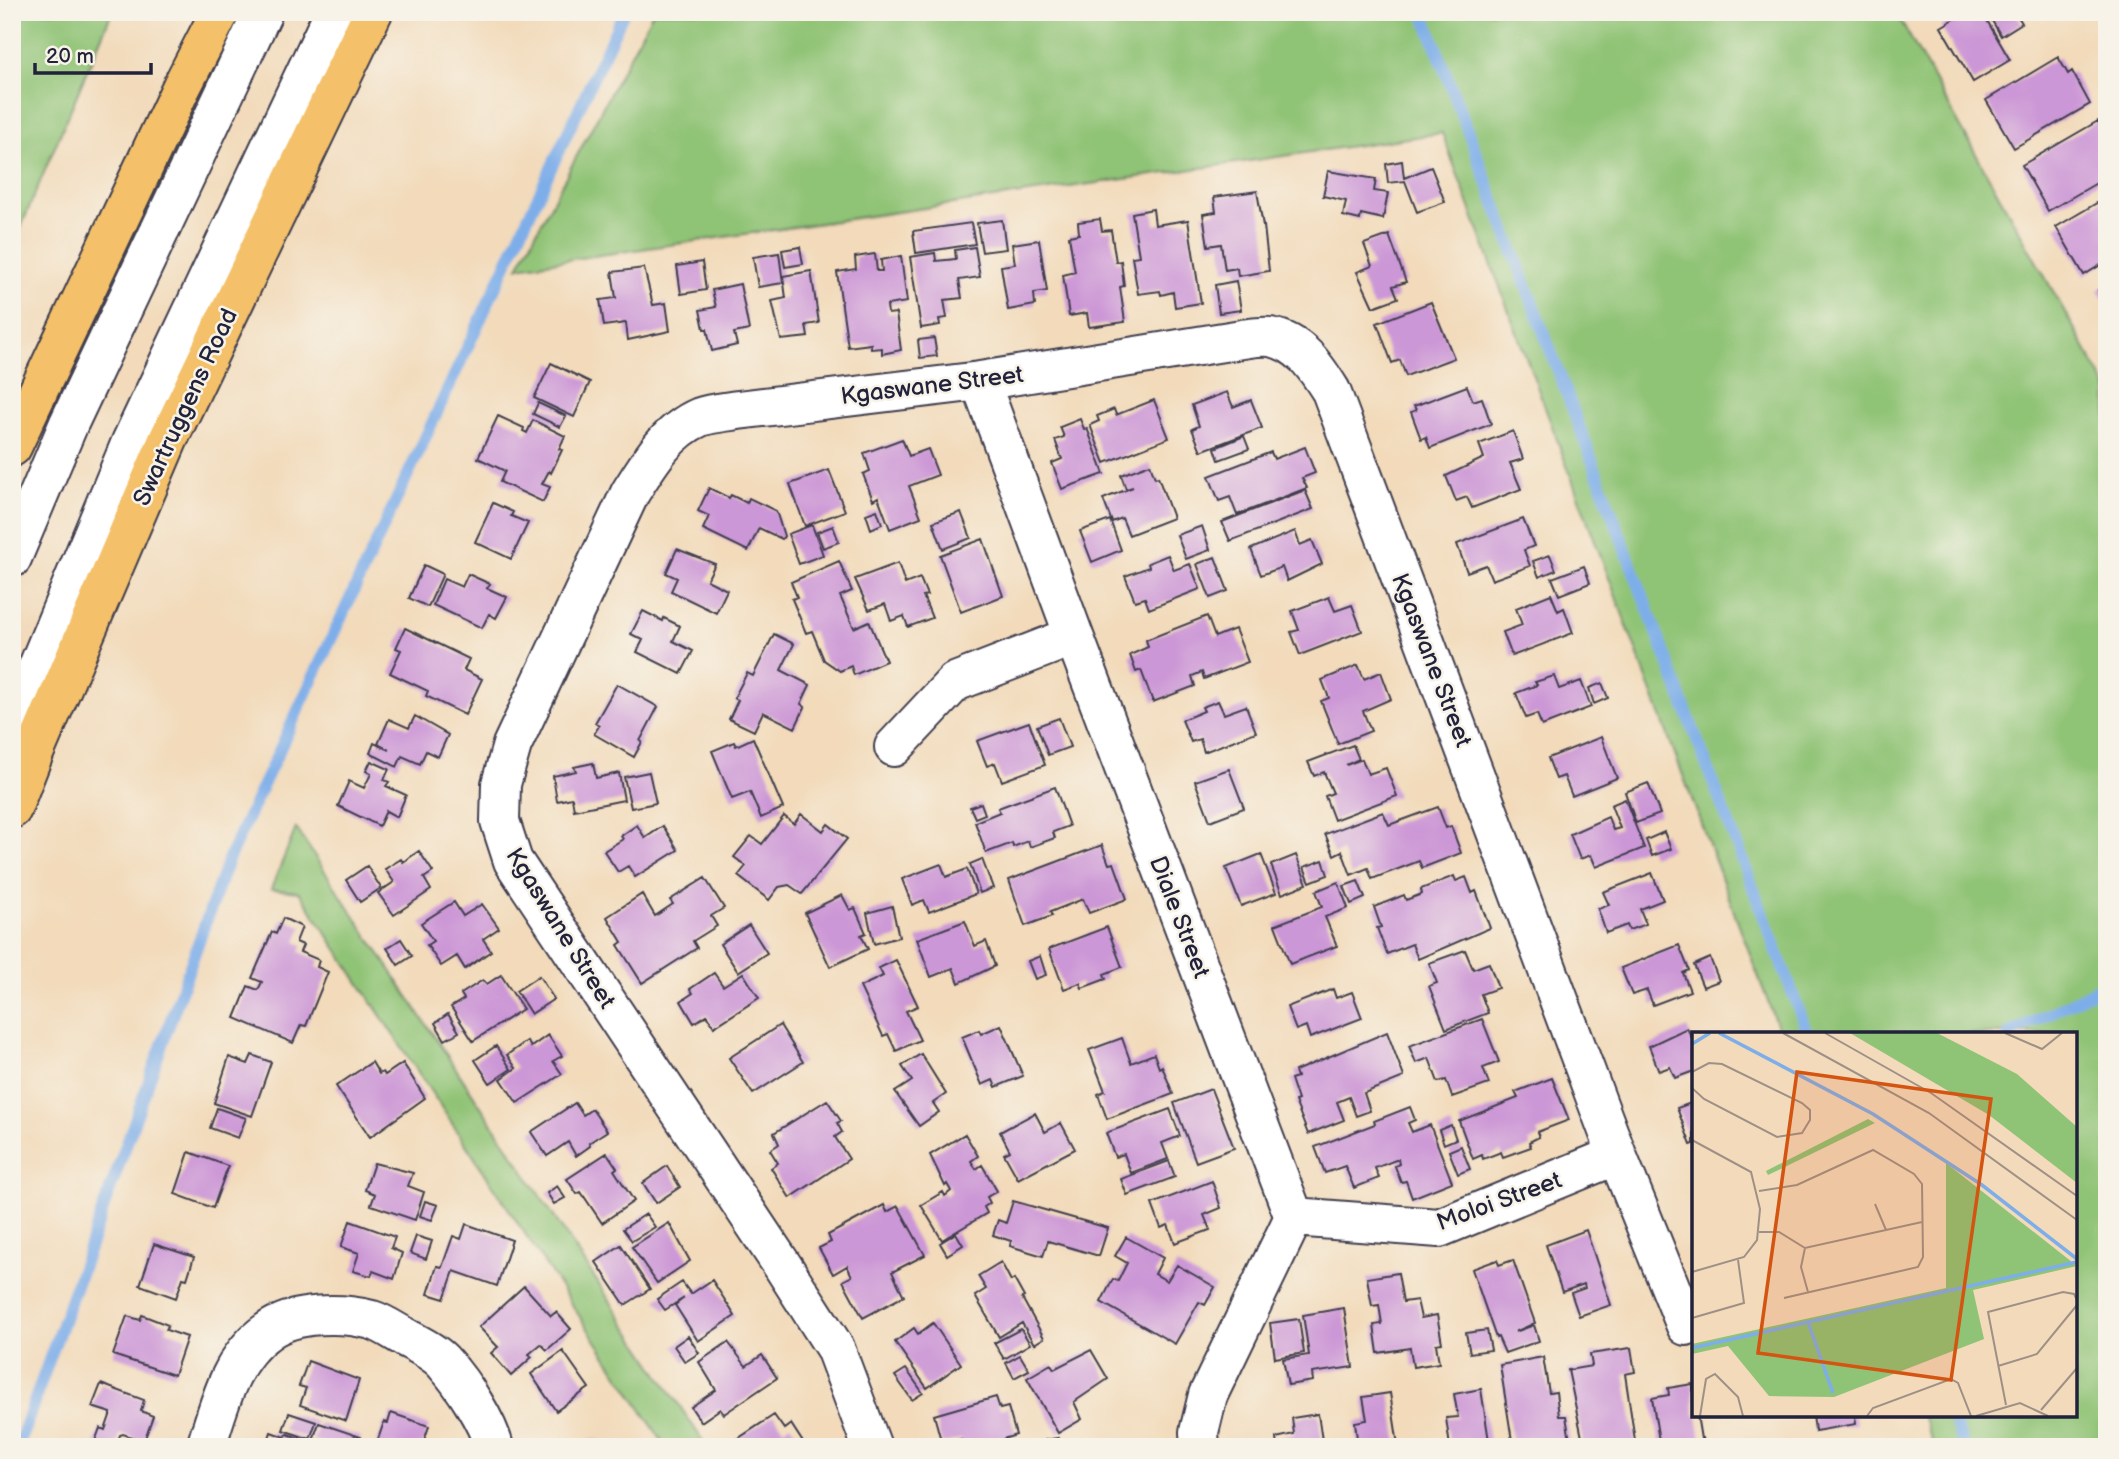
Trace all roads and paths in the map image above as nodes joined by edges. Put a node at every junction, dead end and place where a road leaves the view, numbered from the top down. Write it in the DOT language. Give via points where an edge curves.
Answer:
graph roads {
  1 [pos="220,12"];
  2 [pos="262,12"];
  3 [pos="334,12"];
  4 [pos="373,12"];
  5 [pos="980,381"];
  6 [pos="12,447"];
  7 [pos="12,558"];
  8 [pos="1074,636"];
  9 [pos="12,729"];
  10 [pos="894,747"];
  11 [pos="12,809"];
  12 [pos="1617,1155"];
  13 [pos="1294,1217"];
  14 [pos="1686,1326"];
  15 [pos="206,1447"];
  16 [pos="494,1447"];
  17 [pos="872,1447"];
  18 [pos="1200,1447"];
  1 -- 6 [label="main road"];
  2 -- 7 [label="street" via="69,423"];
  3 -- 9 [label="street" via="131,442"];
  4 -- 11 [label="main road, Swartruggens Road" via="169,440"];
  5 -- 8 [label="street, Diale Street"];
  5 -- 12 [label="street, Kgaswane Street" via="1269,337 1294,345 1313,363 1331,391"];
  5 -- 17 [label="street, Kgaswane Street" via="737,410 700,417 669,438 630,493 512,746 501,784 500,821 513,861 835,1348"];
  8 -- 10 [label="street" via="955,682"];
  8 -- 13 [label="street, Diale Street"];
  12 -- 13 [label="street, Moloi Street" via="1439,1228"];
  12 -- 14 [label="street, Kgaswane Street"];
  13 -- 18 [label="street" via="1208,1395"];
  15 -- 16 [label="street" via="224,1392 243,1354 269,1330 303,1317 340,1314 374,1321 444,1362 475,1406"];
}
